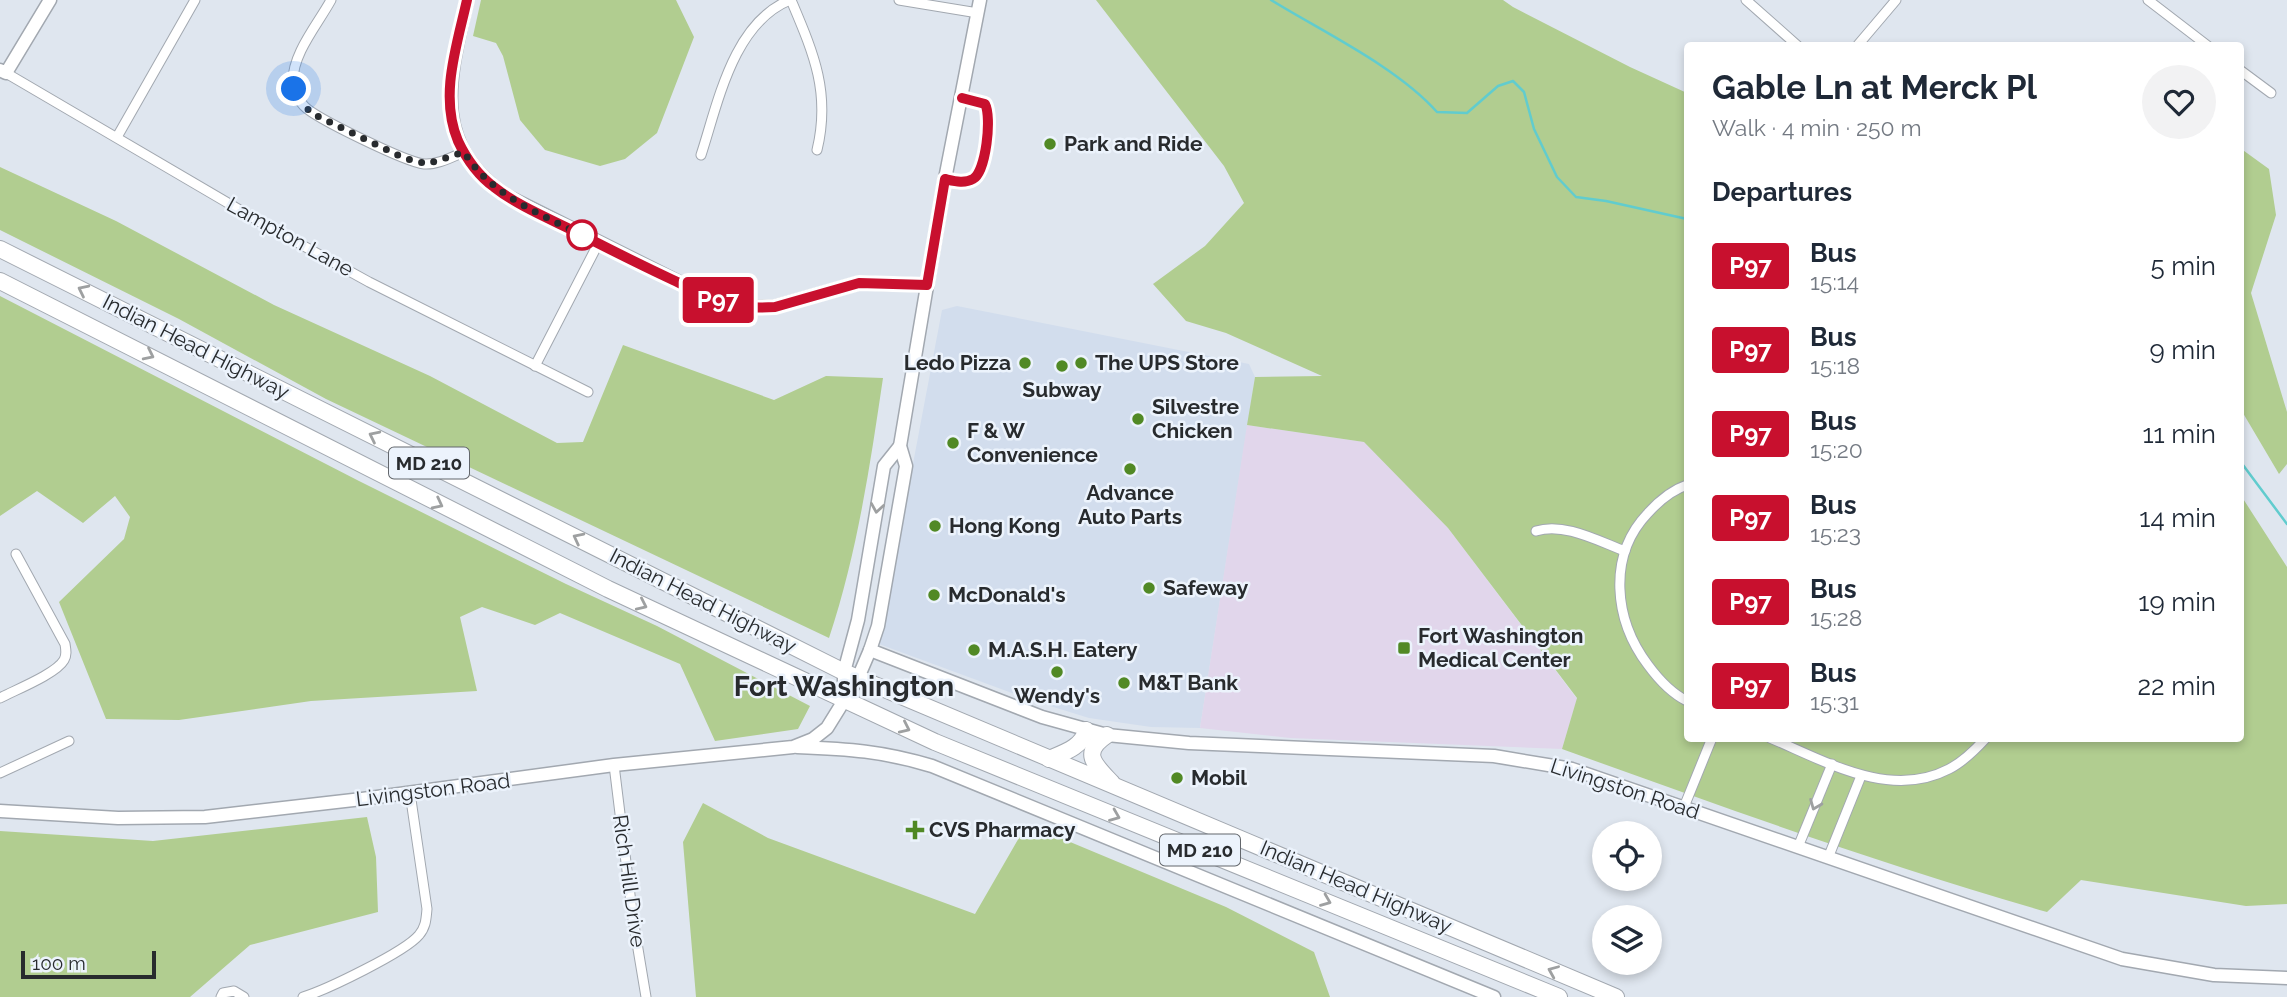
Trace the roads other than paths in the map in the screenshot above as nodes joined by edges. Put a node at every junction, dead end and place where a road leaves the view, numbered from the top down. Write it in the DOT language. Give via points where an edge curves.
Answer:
graph roads {
  1 [pos="50,0"];
  2 [pos="195,0"];
  3 [pos="331,0"];
  4 [pos="467,0"];
  5 [pos="791,0"];
  6 [pos="899,0"];
  7 [pos="1746,0"];
  8 [pos="1896,0"];
  9 [pos="2148,0"];
  10 [pos="979,6"];
  11 [pos="1793,42"];
  12 [pos="1860,42"];
  13 [pos="2203,42"];
  14 [pos="3,71"];
  15 [pos="2244,72"];
  16 [pos="2270,93"];
  17 [pos="117,137"];
  18 [pos="817,150"];
  19 [pos="464,152"];
  20 [pos="701,155"];
  21 [pos="598,244"];
  22 [pos="0,249"];
  23 [pos="0,281"];
  24 [pos="927,285"];
  25 [pos="535,366"];
  26 [pos="588,391"];
  27 [pos="900,446"];
  28 [pos="1684,487"];
  29 [pos="1536,531"];
  30 [pos="1625,551"];
  31 [pos="16,554"];
  32 [pos="870,650"];
  33 [pos="851,675"];
  34 [pos="0,698"];
  35 [pos="844,699"];
  36 [pos="1684,700"];
  37 [pos="1086,730"];
  38 [pos="1107,735"];
  39 [pos="69,741"];
  40 [pos="1710,742"];
  41 [pos="1780,742"];
  42 [pos="1982,742"];
  43 [pos="793,747"];
  44 [pos="1049,759"];
  45 [pos="1832,764"];
  46 [pos="614,765"];
  47 [pos="0,772"];
  48 [pos="1861,776"];
  49 [pos="1113,785"];
  50 [pos="410,793"];
  51 [pos="1684,807"];
  52 [pos="0,811"];
  53 [pos="1798,847"];
  54 [pos="1828,858"];
  55 [pos="2287,978"];
  56 [pos="221,997"];
  57 [pos="244,997"];
  58 [pos="303,997"];
  59 [pos="646,997"];
  60 [pos="1494,997"];
  61 [pos="1559,997"];
  62 [pos="1616,997"];
  1 -- 14 [label="main road"];
  2 -- 17 [label="street"];
  3 -- 19 [label="street" via="296,63 293,80 303,106 418,163 434,163"];
  4 -- 19 [label="main road" via="449,91 455,132"];
  5 -- 18 [label="street" via="820,80 822,131"];
  5 -- 20 [label="street" via="758,24 736,51"];
  6 -- 10 [label="street"];
  7 -- 11 [label="street"];
  8 -- 12 [label="street"];
  9 -- 13 [label="street"];
  10 -- 24 [label="main road"];
  14 -- 17 [label="street, Lampton Lane"];
  15 -- 16 [label="street"];
  17 -- 25 [label="street, Lampton Lane" via="345,269"];
  19 -- 21 [label="main road" via="485,180 505,195"];
  21 -- 24 [label="main road" via="705,295 745,307 786,304 859,283"];
  21 -- 25 [label="street"];
  33 -- 22 [label="highway, Indian Head Highway / MD 210, one-way"];
  23 -- 35 [label="highway, Indian Head Highway / MD 210, one-way" via="608,589"];
  24 -- 27 [label="main road"];
  25 -- 26 [label="street, Lampton Lane"];
  27 -- 32 [label="main road" via="906,466"];
  27 -- 33 [label="main road, one-way" via="884,466"];
  28 -- 30 [label="street" via="1656,504 1640,521"];
  29 -- 30 [label="street" via="1549,526"];
  30 -- 36 [label="street" via="1619,594 1624,622 1658,678"];
  31 -- 34 [label="street" via="65,644 65,658 54,669"];
  32 -- 33 [label="main road"];
  32 -- 37 [label="main road, Livingston Road" via="1030,713"];
  33 -- 35 [label="main road"];
  33 -- 44 [label="highway, Indian Head Highway / MD 210"];
  35 -- 43 [label="main road, Livingston Road" via="827,727"];
  35 -- 61 [label="highway, Indian Head Highway / MD 210, one-way" via="935,742"];
  37 -- 38 [label="main road, Livingston Road"];
  37 -- 44 [label="highway" via="1074,747"];
  38 -- 49 [label="highway" via="1092,754"];
  38 -- 51 [label="main road, Livingston Road" via="1526,760 1592,774"];
  39 -- 47 [label="street"];
  40 -- 51 [label="street"];
  41 -- 45 [label="street"];
  42 -- 48 [label="street" via="1950,769 1920,780"];
  43 -- 46 [label="main road, Livingston Road"];
  43 -- 60 [label="main road" via="861,749 932,765"];
  44 -- 49 [label="highway, Indian Head Highway / MD 210"];
  45 -- 48 [label="street"];
  45 -- 53 [label="street, one-way"];
  46 -- 50 [label="main road, Livingston Road"];
  46 -- 59 [label="street, Rich Hill Drive"];
  48 -- 54 [label="street"];
  62 -- 49 [label="highway, Indian Head Highway / MD 210, one-way"];
  50 -- 52 [label="main road, Livingston Road" via="205,817 118,818"];
  50 -- 58 [label="street" via="427,909 421,933 413,942"];
  51 -- 53 [label="main road, Livingston Road"];
  53 -- 54 [label="main road, Livingston Road"];
  54 -- 55 [label="main road, Livingston Road" via="2122,960 2214,975"];
  56 -- 57 [label="street" via="234,991"];
}
